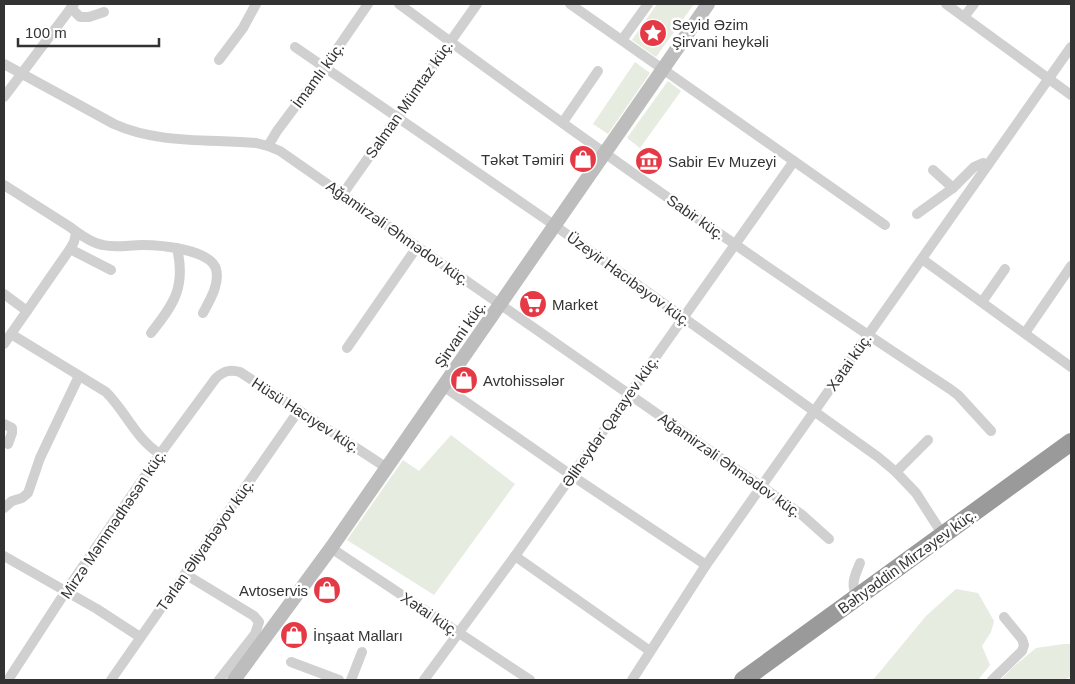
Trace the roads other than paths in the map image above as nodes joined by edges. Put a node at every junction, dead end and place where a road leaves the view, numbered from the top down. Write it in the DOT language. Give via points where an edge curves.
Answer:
graph roads {
  1 [pos="256,4"];
  2 [pos="368,4"];
  3 [pos="399,4"];
  4 [pos="477,4"];
  5 [pos="648,4"];
  6 [pos="708,4"];
  7 [pos="946,4"];
  8 [pos="974,4"];
  9 [pos="73,6"];
  10 [pos="576,6"];
  11 [pos="104,12"];
  12 [pos="964,17"];
  13 [pos="622,40"];
  14 [pos="450,41"];
  15 [pos="294,47"];
  16 [pos="1071,47"];
  17 [pos="219,60"];
  18 [pos="4,64"];
  19 [pos="324,68"];
  20 [pos="662,69"];
  21 [pos="598,71"];
  22 [pos="20,73"];
  23 [pos="1049,79"];
  24 [pos="1071,95"];
  25 [pos="4,97"];
  26 [pos="397,116"];
  27 [pos="563,122"];
  28 [pos="268,146"];
  29 [pos="604,153"];
  30 [pos="794,161"];
  31 [pos="988,165"];
  32 [pos="933,170"];
  33 [pos="4,185"];
  34 [pos="952,188"];
  35 [pos="342,195"];
  36 [pos="917,214"];
  37 [pos="554,225"];
  38 [pos="885,225"];
  39 [pos="76,233"];
  40 [pos="736,245"];
  41 [pos="417,247"];
  42 [pos="177,248"];
  43 [pos="70,249"];
  44 [pos="922,259"];
  45 [pos="1071,266"];
  46 [pos="1005,269"];
  47 [pos="111,270"];
  48 [pos="4,294"];
  49 [pos="982,302"];
  50 [pos="500,305"];
  51 [pos="27,311"];
  52 [pos="203,312"];
  53 [pos="683,318"];
  54 [pos="151,333"];
  55 [pos="1026,333"];
  56 [pos="12,334"];
  57 [pos="868,335"];
  58 [pos="4,344"];
  59 [pos="348,348"];
  60 [pos="1071,367"];
  61 [pos="224,371"];
  62 [pos="80,376"];
  63 [pos="443,386"];
  64 [pos="629,394"];
  65 [pos="299,410"];
  66 [pos="814,412"];
  67 [pos="4,424"];
  68 [pos="991,431"];
  69 [pos="928,440"];
  70 [pos="1071,442"];
  71 [pos="8,444"];
  72 [pos="160,454"];
  73 [pos="387,468"];
  74 [pos="896,472"];
  75 [pos="572,475"];
  76 [pos="761,487"];
  77 [pos="4,508"];
  78 [pos="943,535"];
  79 [pos="829,538"];
  80 [pos="331,548"];
  81 [pos="4,556"];
  82 [pos="515,556"];
  83 [pos="860,563"];
  84 [pos="706,565"];
  85 [pos="185,574"];
  86 [pos="66,591"];
  87 [pos="857,597"];
  88 [pos="1004,617"];
  89 [pos="458,632"];
  90 [pos="140,637"];
  91 [pos="650,651"];
  92 [pos="362,652"];
  93 [pos="291,662"];
  94 [pos="8,680"];
  95 [pos="110,680"];
  96 [pos="219,680"];
  97 [pos="234,680"];
  98 [pos="339,680"];
  99 [pos="351,680"];
  100 [pos="424,680"];
  101 [pos="530,680"];
  102 [pos="632,680"];
  103 [pos="744,680"];
  104 [pos="992,680"];
  1 -- 17 [label="street"];
  2 -- 19 [label="street, İmamlı küç."];
  3 -- 14 [label="street, Sabir küç."];
  4 -- 14 [label="street, Salman Mümtaz küç."];
  5 -- 13 [label="street"];
  6 -- 20 [label="main road, Şirvani küç."];
  7 -- 12 [label="street"];
  8 -- 12 [label="street"];
  9 -- 11 [label="street" via="80,17"];
  9 -- 22 [label="street"];
  10 -- 13 [label="street"];
  12 -- 23 [label="street"];
  13 -- 20 [label="street"];
  14 -- 26 [label="street, Salman Mümtaz küç."];
  14 -- 27 [label="street, Sabir küç."];
  15 -- 19 [label="street, Üzeyir Hacıbəyov küç."];
  16 -- 23 [label="street, Xətai küç."];
  18 -- 22 [label="street, Ağamirzəli Əhmədov küç."];
  19 -- 26 [label="street, Üzeyir Hacıbəyov küç."];
  19 -- 28 [label="street, İmamlı küç."];
  20 -- 29 [label="main road, Şirvani küç."];
  20 -- 30 [label="street"];
  21 -- 27 [label="street"];
  22 -- 25 [label="street"];
  22 -- 28 [label="street, Ağamirzəli Əhmədov küç." via="133,132"];
  23 -- 24 [label="street"];
  23 -- 31 [label="street, Xətai küç."];
  26 -- 35 [label="street, Salman Mümtaz küç."];
  26 -- 37 [label="street, Üzeyir Hacıbəyov küç."];
  27 -- 29 [label="street, Sabir küç."];
  28 -- 35 [label="street, Ağamirzəli Əhmədov küç."];
  29 -- 37 [label="main road, Şirvani küç."];
  29 -- 40 [label="street, Sabir küç."];
  30 -- 38 [label="street"];
  30 -- 40 [label="street, Əliheydər Qarayev küç."];
  31 -- 34 [label="street" via="979,164"];
  31 -- 44 [label="street, Xətai küç."];
  32 -- 34 [label="street"];
  33 -- 39 [label="street"];
  34 -- 36 [label="street"];
  35 -- 41 [label="street, Ağamirzəli Əhmədov küç."];
  37 -- 50 [label="main road, Şirvani küç."];
  37 -- 53 [label="street, Üzeyir Hacıbəyov küç."];
  39 -- 42 [label="street" via="104,246"];
  39 -- 43 [label="street"];
  40 -- 53 [label="street, Əliheydər Qarayev küç."];
  40 -- 57 [label="street, Sabir küç."];
  41 -- 50 [label="street, Ağamirzəli Əhmədov küç."];
  41 -- 59 [label="street"];
  42 -- 52 [label="street" via="203,256 215,267 215,287"];
  42 -- 54 [label="street" via="181,264 176,296"];
  43 -- 47 [label="street"];
  43 -- 51 [label="street"];
  44 -- 49 [label="street"];
  44 -- 57 [label="street, Xətai küç."];
  45 -- 55 [label="street"];
  46 -- 49 [label="street"];
  48 -- 51 [label="street"];
  49 -- 55 [label="street"];
  50 -- 63 [label="main road, Şirvani küç."];
  50 -- 64 [label="street, Ağamirzəli Əhmədov küç."];
  51 -- 56 [label="street"];
  53 -- 64 [label="street, Əliheydər Qarayev küç."];
  53 -- 66 [label="street, Üzeyir Hacıbəyov küç."];
  55 -- 60 [label="street"];
  56 -- 58 [label="street"];
  56 -- 62 [label="street"];
  57 -- 66 [label="street, Xətai küç."];
  57 -- 68 [label="street, Sabir küç." via="950,388"];
  61 -- 65 [label="street, Hüsü Hacıyev küç." via="240,372"];
  61 -- 72 [label="street, Mirzə Məmmədhəsən küç."];
  62 -- 72 [label="street" via="106,392 142,439"];
  62 -- 77 [label="street" via="37,464 28,493"];
  63 -- 73 [label="main road, Şirvani küç."];
  63 -- 75 [label="street"];
  64 -- 75 [label="street, Əliheydər Qarayev küç."];
  64 -- 76 [label="street, Ağamirzəli Əhmədov küç."];
  65 -- 73 [label="street, Hüsü Hacıyev küç."];
  65 -- 85 [label="street, Tərlan Əliyarbəyov küç."];
  66 -- 74 [label="street, Üzeyir Hacıbəyov küç."];
  66 -- 76 [label="street, Xətai küç."];
  67 -- 71 [label="street" via="12,428"];
  69 -- 74 [label="street"];
  70 -- 78 [label="highway, Bəhyəddin Mirzəyev küç."];
  72 -- 86 [label="street, Mirzə Məmmədhəsən küç."];
  73 -- 80 [label="main road, Şirvani küç."];
  74 -- 78 [label="street, Üzeyir Hacıbəyov küç." via="916,493"];
  75 -- 82 [label="street, Əliheydər Qarayev küç."];
  75 -- 84 [label="street"];
  76 -- 79 [label="street, Ağamirzəli Əhmədov küç."];
  76 -- 84 [label="street, Xətai küç."];
  78 -- 87 [label="highway, Bəhyəddin Mirzəyev küç."];
  80 -- 89 [label="street, Xətai küç."];
  80 -- 97 [label="main road, Şirvani küç."];
  81 -- 86 [label="street"];
  82 -- 89 [label="street, Əliheydər Qarayev küç."];
  82 -- 91 [label="street"];
  83 -- 87 [label="street" via="853,583"];
  84 -- 91 [label="street, Xətai küç."];
  85 -- 90 [label="street, Tərlan Əliyarbəyov küç."];
  85 -- 96 [label="street" via="259,622 255,634"];
  86 -- 90 [label="street"];
  86 -- 94 [label="street, Mirzə Məmmədhəsən küç."];
  87 -- 103 [label="highway, Bəhyəddin Mirzəyev küç."];
  88 -- 104 [label="street" via="1024,645 1022,651"];
  89 -- 100 [label="street, Əliheydər Qarayev küç."];
  89 -- 101 [label="street, Xətai küç."];
  90 -- 95 [label="street, Tərlan Əliyarbəyov küç."];
  91 -- 102 [label="street, Xətai küç."];
  92 -- 99 [label="street"];
  93 -- 98 [label="street"];
}
